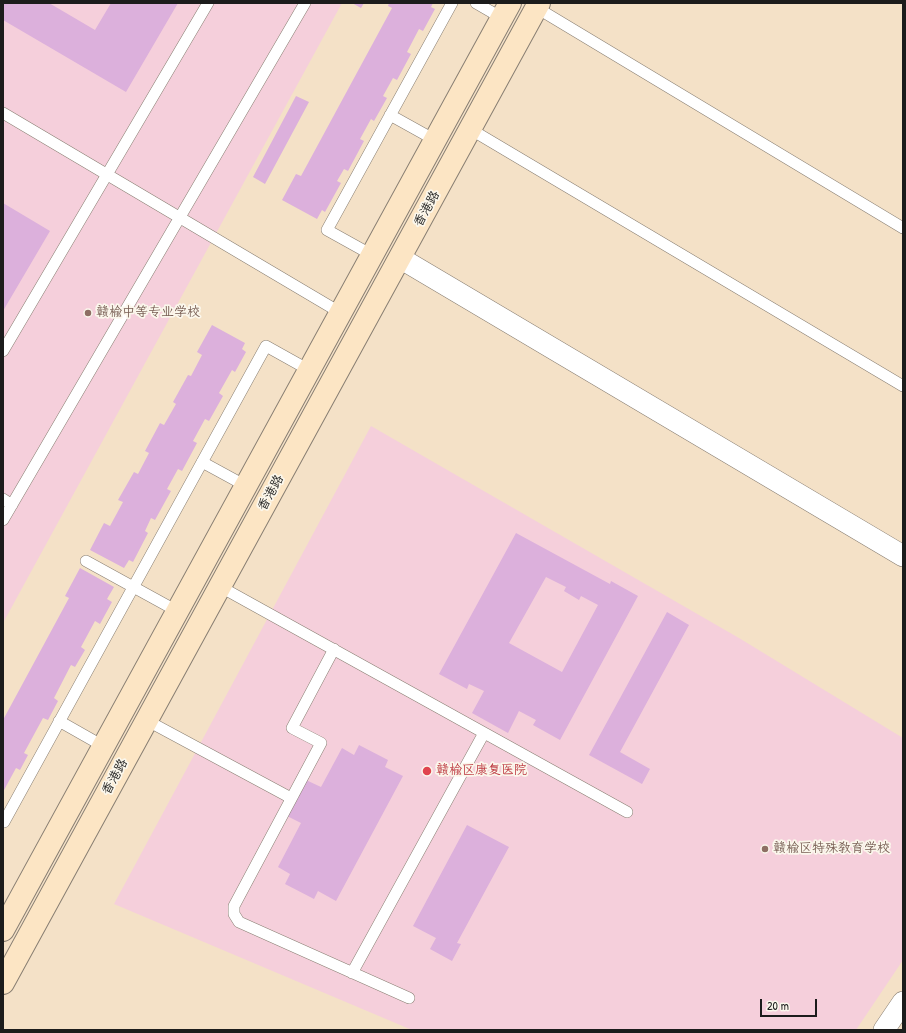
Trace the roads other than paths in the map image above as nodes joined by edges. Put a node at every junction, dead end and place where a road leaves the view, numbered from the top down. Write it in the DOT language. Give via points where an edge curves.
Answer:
graph roads {
  1 [pos="208,3"];
  2 [pos="305,3"];
  3 [pos="452,3"];
  4 [pos="476,3"];
  5 [pos="538,5"];
  6 [pos="506,10"];
  7 [pos="3,114"];
  8 [pos="390,115"];
  9 [pos="470,128"];
  10 [pos="435,140"];
  11 [pos="107,175"];
  12 [pos="180,218"];
  13 [pos="903,228"];
  14 [pos="372,255"];
  15 [pos="400,258"];
  16 [pos="341,313"];
  17 [pos="3,351"];
  18 [pos="309,370"];
  19 [pos="903,386"];
  20 [pos="202,462"];
  21 [pos="246,486"];
  22 [pos="7,502"];
  23 [pos="3,520"];
  24 [pos="903,556"];
  25 [pos="86,561"];
  26 [pos="219,586"];
  27 [pos="133,587"];
  28 [pos="177,611"];
  29 [pos="334,649"];
  30 [pos="146,720"];
  31 [pos="59,721"];
  32 [pos="484,733"];
  33 [pos="103,746"];
  34 [pos="291,798"];
  35 [pos="627,812"];
  36 [pos="4,822"];
  37 [pos="3,930"];
  38 [pos="352,973"];
  39 [pos="3,983"];
  40 [pos="409,998"];
  41 [pos="903,1002"];
  42 [pos="884,1030"];
  1 -- 11 [label="lane"];
  2 -- 12 [label="lane"];
  3 -- 8 [label="lane"];
  4 -- 6 [label="lane"];
  5 -- 9 [label="main road, 香港路"];
  5 -- 13 [label="lane"];
  6 -- 10 [label="main road, 香港路"];
  7 -- 11 [label="lane"];
  8 -- 10 [label="lane"];
  8 -- 14 [label="lane" via="327,230"];
  9 -- 15 [label="main road, 香港路"];
  9 -- 19 [label="lane"];
  10 -- 14 [label="main road, 香港路"];
  11 -- 12 [label="lane"];
  11 -- 17 [label="lane"];
  12 -- 16 [label="lane"];
  12 -- 22 [label="lane"];
  14 -- 16 [label="main road, 香港路"];
  15 -- 24 [label="street"];
  15 -- 26 [label="main road, 香港路"];
  16 -- 18 [label="main road, 香港路"];
  18 -- 20 [label="lane" via="266,346"];
  18 -- 21 [label="main road, 香港路"];
  20 -- 21 [label="lane"];
  20 -- 27 [label="lane"];
  21 -- 28 [label="main road, 香港路"];
  22 -- 23 [label="lane"];
  25 -- 27 [label="lane"];
  26 -- 29 [label="lane"];
  26 -- 30 [label="main road, 香港路"];
  27 -- 28 [label="lane"];
  27 -- 31 [label="lane"];
  28 -- 33 [label="main road, 香港路"];
  29 -- 32 [label="lane"];
  29 -- 34 [label="lane" via="292,728 321,743"];
  30 -- 34 [label="lane"];
  30 -- 39 [label="main road, 香港路"];
  31 -- 33 [label="lane"];
  31 -- 36 [label="lane"];
  32 -- 35 [label="lane"];
  32 -- 38 [label="lane"];
  33 -- 37 [label="main road, 香港路"];
  34 -- 38 [label="lane" via="234,906 234,914 238,922"];
  38 -- 40 [label="lane"];
  41 -- 42 [label="street"];
}
